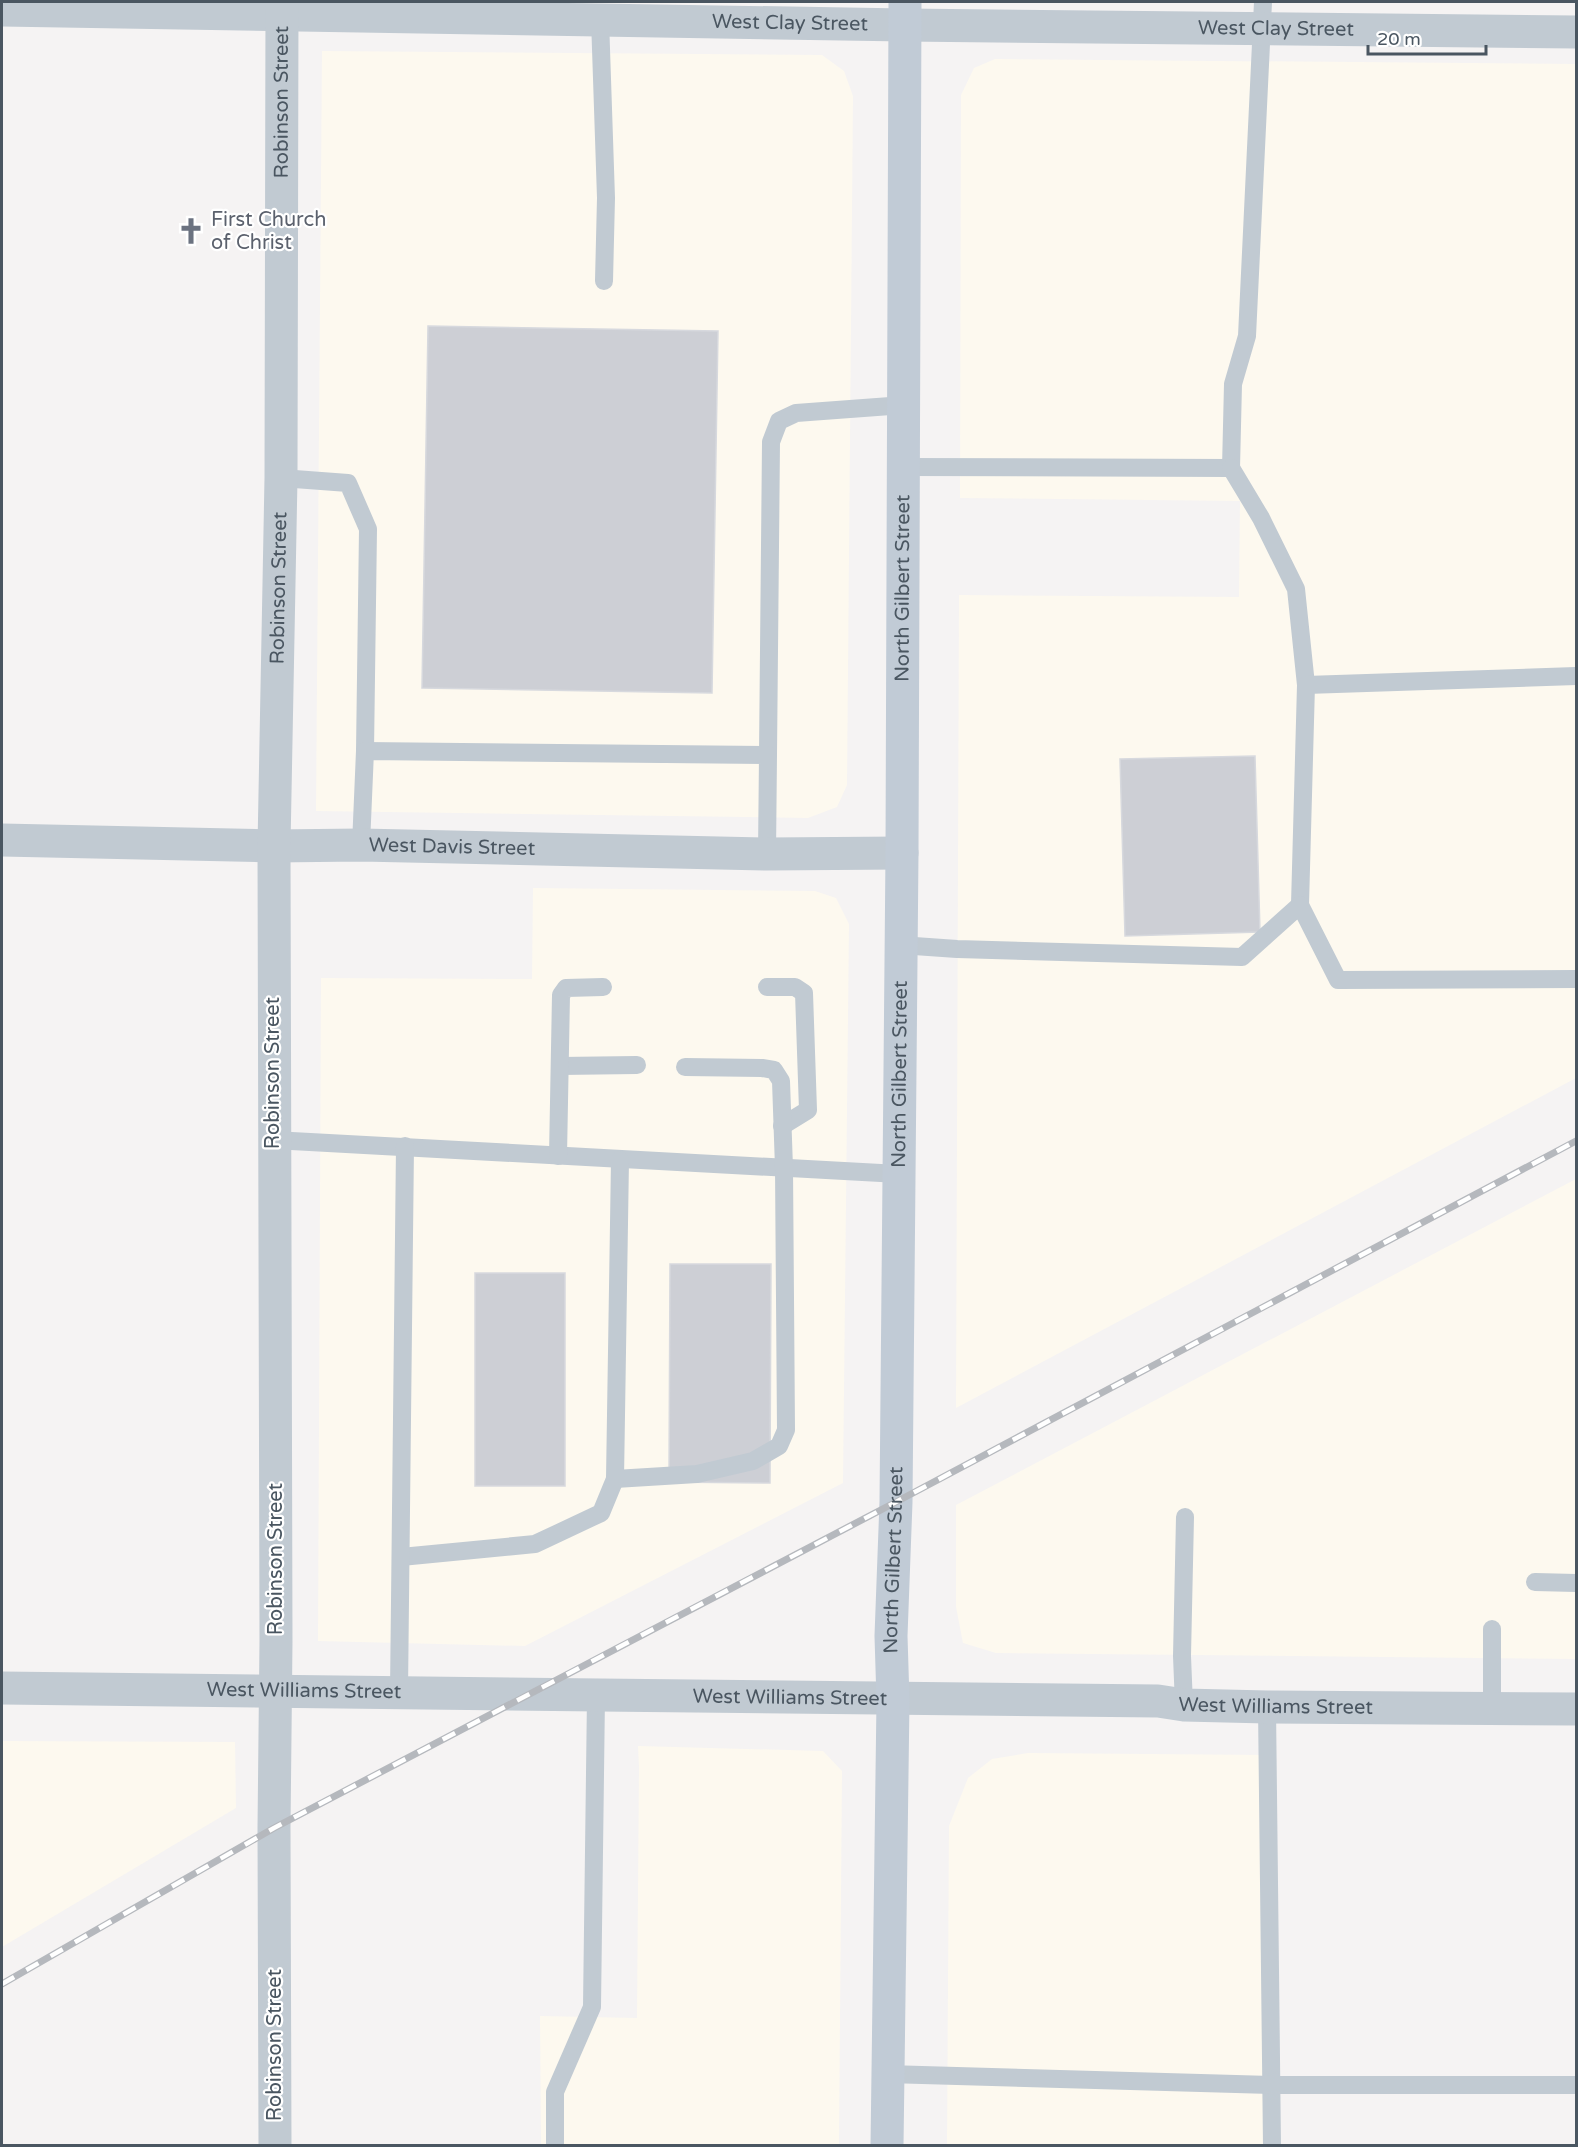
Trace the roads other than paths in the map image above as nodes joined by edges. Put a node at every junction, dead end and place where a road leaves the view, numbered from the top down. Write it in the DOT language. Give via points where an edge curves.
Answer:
graph roads {
  1 [pos="282,8"];
  2 [pos="2,10"];
  3 [pos="591,13"];
  4 [pos="905,13"];
  5 [pos="1263,15"];
  6 [pos="1576,32"];
  7 [pos="604,281"];
  8 [pos="903,405"];
  9 [pos="903,467"];
  10 [pos="1231,468"];
  11 [pos="281,478"];
  12 [pos="1576,676"];
  13 [pos="1306,685"];
  14 [pos="365,751"];
  15 [pos="768,755"];
  16 [pos="2,840"];
  17 [pos="361,845"];
  18 [pos="274,846"];
  19 [pos="902,853"];
  20 [pos="767,854"];
  21 [pos="1300,905"];
  22 [pos="900,945"];
  23 [pos="1576,979"];
  24 [pos="603,987"];
  25 [pos="767,987"];
  26 [pos="637,1065"];
  27 [pos="560,1066"];
  28 [pos="685,1067"];
  29 [pos="782,1126"];
  30 [pos="273,1140"];
  31 [pos="405,1146"];
  32 [pos="558,1156"];
  33 [pos="620,1160"];
  34 [pos="784,1168"];
  35 [pos="899,1174"];
  36 [pos="615,1479"];
  37 [pos="1185,1517"];
  38 [pos="401,1557"];
  39 [pos="1535,1582"];
  40 [pos="1576,1583"];
  41 [pos="1492,1629"];
  42 [pos="2,1688"];
  43 [pos="276,1690"];
  44 [pos="399,1692"];
  45 [pos="596,1696"];
  46 [pos="893,1700"];
  47 [pos="1184,1705"];
  48 [pos="1267,1707"];
  49 [pos="1492,1708"];
  50 [pos="1576,1709"];
  51 [pos="887,2074"];
  52 [pos="1271,2085"];
  53 [pos="1576,2085"];
  54 [pos="275,2145"];
  55 [pos="555,2145"];
  56 [pos="887,2145"];
  57 [pos="1272,2145"];
  1 -- 2 [label="street, West Clay Street"];
  1 -- 3 [label="street, West Clay Street"];
  1 -- 11 [label="street, Robinson Street"];
  3 -- 4 [label="street, West Clay Street"];
  3 -- 7 [label="lane" via="606,198"];
  4 -- 5 [label="street, West Clay Street"];
  4 -- 8 [label="main road, North Gilbert Street"];
  5 -- 6 [label="street, West Clay Street"];
  5 -- 10 [label="lane" via="1247,336 1233,384"];
  8 -- 9 [label="main road, North Gilbert Street"];
  8 -- 15 [label="lane" via="796,413 779,422 771,442"];
  9 -- 10 [label="lane"];
  9 -- 19 [label="main road, North Gilbert Street"];
  10 -- 13 [label="lane" via="1296,589"];
  11 -- 14 [label="lane" via="348,483 368,529"];
  11 -- 18 [label="street, Robinson Street"];
  12 -- 13 [label="lane"];
  13 -- 21 [label="lane"];
  14 -- 15 [label="lane"];
  14 -- 17 [label="lane"];
  15 -- 20 [label="lane"];
  16 -- 18 [label="street, West Davis Street"];
  17 -- 18 [label="street, West Davis Street"];
  17 -- 20 [label="street, West Davis Street"];
  18 -- 30 [label="street, Robinson Street"];
  19 -- 20 [label="street, West Davis Street"];
  19 -- 22 [label="main road, North Gilbert Street"];
  21 -- 22 [label="lane" via="1242,957"];
  21 -- 23 [label="lane" via="1338,980"];
  22 -- 35 [label="main road, North Gilbert Street"];
  24 -- 27 [label="lane" via="566,988 561,995"];
  25 -- 29 [label="lane" via="795,987 804,993 808,1110"];
  26 -- 27 [label="lane"];
  27 -- 32 [label="lane"];
  28 -- 29 [label="lane" via="774,1070 781,1081"];
  29 -- 34 [label="lane"];
  30 -- 31 [label="lane"];
  30 -- 43 [label="street, Robinson Street"];
  31 -- 32 [label="lane"];
  31 -- 38 [label="lane"];
  32 -- 33 [label="lane"];
  33 -- 34 [label="lane"];
  33 -- 36 [label="lane"];
  34 -- 35 [label="lane"];
  34 -- 36 [label="lane" via="786,1430 779,1446 753,1461 697,1474"];
  35 -- 46 [label="main road, North Gilbert Street"];
  36 -- 38 [label="lane" via="602,1513 535,1544"];
  37 -- 47 [label="lane"];
  38 -- 44 [label="lane"];
  39 -- 40 [label="lane"];
  41 -- 49 [label="lane"];
  42 -- 43 [label="street, West Williams Street"];
  43 -- 44 [label="street, West Williams Street"];
  43 -- 54 [label="street, Robinson Street"];
  44 -- 45 [label="street, West Williams Street"];
  45 -- 46 [label="street, West Williams Street"];
  45 -- 55 [label="lane" via="592,2007 555,2092"];
  46 -- 47 [label="street, West Williams Street" via="1158,1701"];
  46 -- 51 [label="main road, North Gilbert Street"];
  47 -- 48 [label="street, West Williams Street"];
  48 -- 49 [label="street, West Williams Street"];
  48 -- 52 [label="lane"];
  49 -- 50 [label="street, West Williams Street"];
  51 -- 52 [label="lane"];
  51 -- 56 [label="main road, North Gilbert Street"];
  52 -- 53 [label="lane"];
  52 -- 57 [label="lane"];
}
